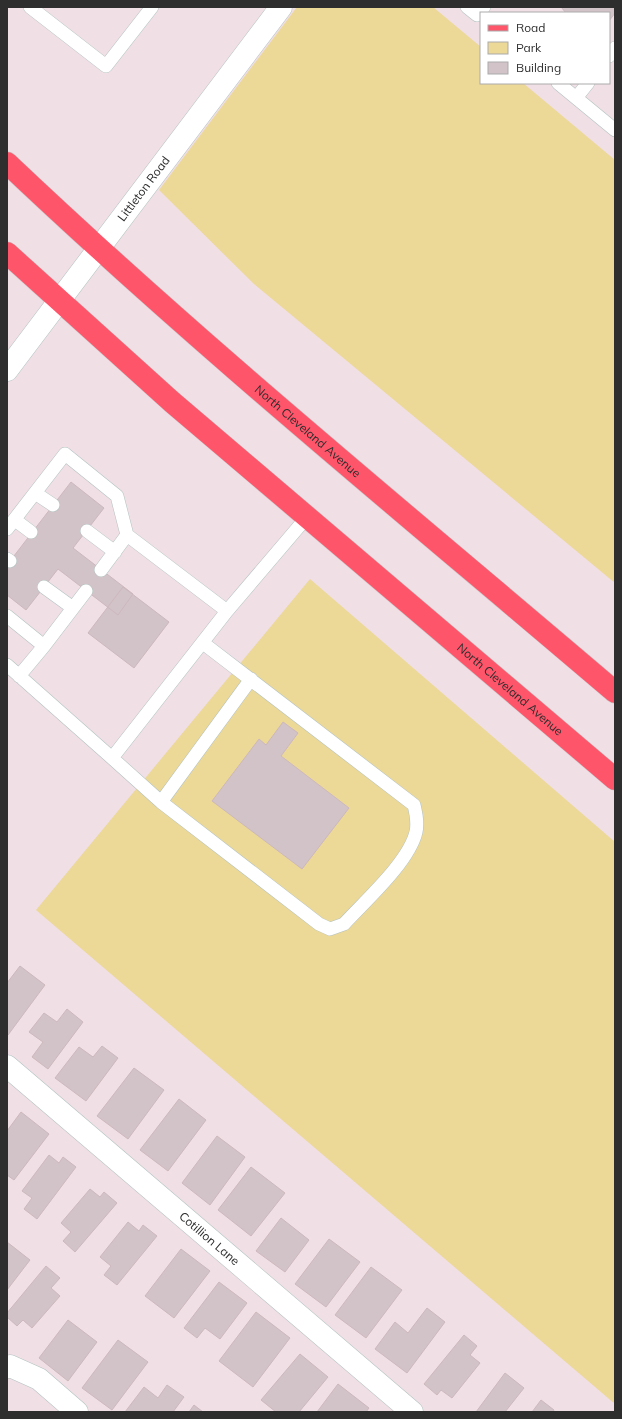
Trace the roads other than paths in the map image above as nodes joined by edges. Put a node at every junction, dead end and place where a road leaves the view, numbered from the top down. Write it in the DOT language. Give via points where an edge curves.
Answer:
graph roads {
  1 [pos="30,7"];
  2 [pos="152,7"];
  3 [pos="281,7"];
  4 [pos="467,7"];
  5 [pos="480,14"];
  6 [pos="559,84"];
  7 [pos="587,84"];
  8 [pos="576,98"];
  9 [pos="615,130"];
  10 [pos="7,163"];
  11 [pos="97,249"];
  12 [pos="7,253"];
  13 [pos="60,301"];
  14 [pos="7,370"];
  15 [pos="35,493"];
  16 [pos="53,505"];
  17 [pos="307,517"];
  18 [pos="11,524"];
  19 [pos="86,531"];
  20 [pos="32,532"];
  21 [pos="127,535"];
  22 [pos="115,552"];
  23 [pos="101,570"];
  24 [pos="44,587"];
  25 [pos="86,591"];
  26 [pos="73,608"];
  27 [pos="227,611"];
  28 [pos="7,616"];
  29 [pos="203,643"];
  30 [pos="44,646"];
  31 [pos="7,665"];
  32 [pos="19,676"];
  33 [pos="250,680"];
  34 [pos="615,692"];
  35 [pos="112,758"];
  36 [pos="615,779"];
  37 [pos="161,802"];
  38 [pos="7,1066"];
  39 [pos="7,1367"];
  40 [pos="77,1412"];
  41 [pos="412,1412"];
  1 -- 2 [label="lane" via="106,66"];
  3 -- 11 [label="street, Littleton Road"];
  4 -- 5 [label="lane"];
  6 -- 8 [label="lane"];
  7 -- 8 [label="lane"];
  8 -- 9 [label="lane"];
  10 -- 11 [label="main road, North Cleveland Avenue"];
  11 -- 13 [label="street, Littleton Road"];
  11 -- 34 [label="main road, North Cleveland Avenue"];
  12 -- 13 [label="main road, North Cleveland Avenue"];
  13 -- 14 [label="street, Littleton Road"];
  13 -- 17 [label="main road, North Cleveland Avenue" via="172,402"];
  15 -- 16 [label="lane"];
  15 -- 18 [label="lane"];
  15 -- 21 [label="lane" via="65,454 117,496"];
  17 -- 27 [label="lane"];
  17 -- 36 [label="main road, North Cleveland Avenue"];
  18 -- 20 [label="lane"];
  19 -- 22 [label="lane"];
  21 -- 22 [label="lane"];
  21 -- 27 [label="lane"];
  22 -- 23 [label="lane"];
  24 -- 26 [label="lane"];
  25 -- 26 [label="lane"];
  26 -- 30 [label="lane"];
  27 -- 29 [label="lane"];
  28 -- 30 [label="lane"];
  29 -- 33 [label="lane"];
  29 -- 35 [label="lane"];
  30 -- 32 [label="lane"];
  31 -- 32 [label="lane"];
  32 -- 35 [label="lane"];
  33 -- 37 [label="lane"];
  33 -- 37 [label="lane" via="414,805 417,816 416,832 405,857 344,924 330,929 320,924"];
  35 -- 37 [label="lane"];
  38 -- 41 [label="street, Cotillion Lane"];
  39 -- 40 [label="street" via="39,1379"];
}
